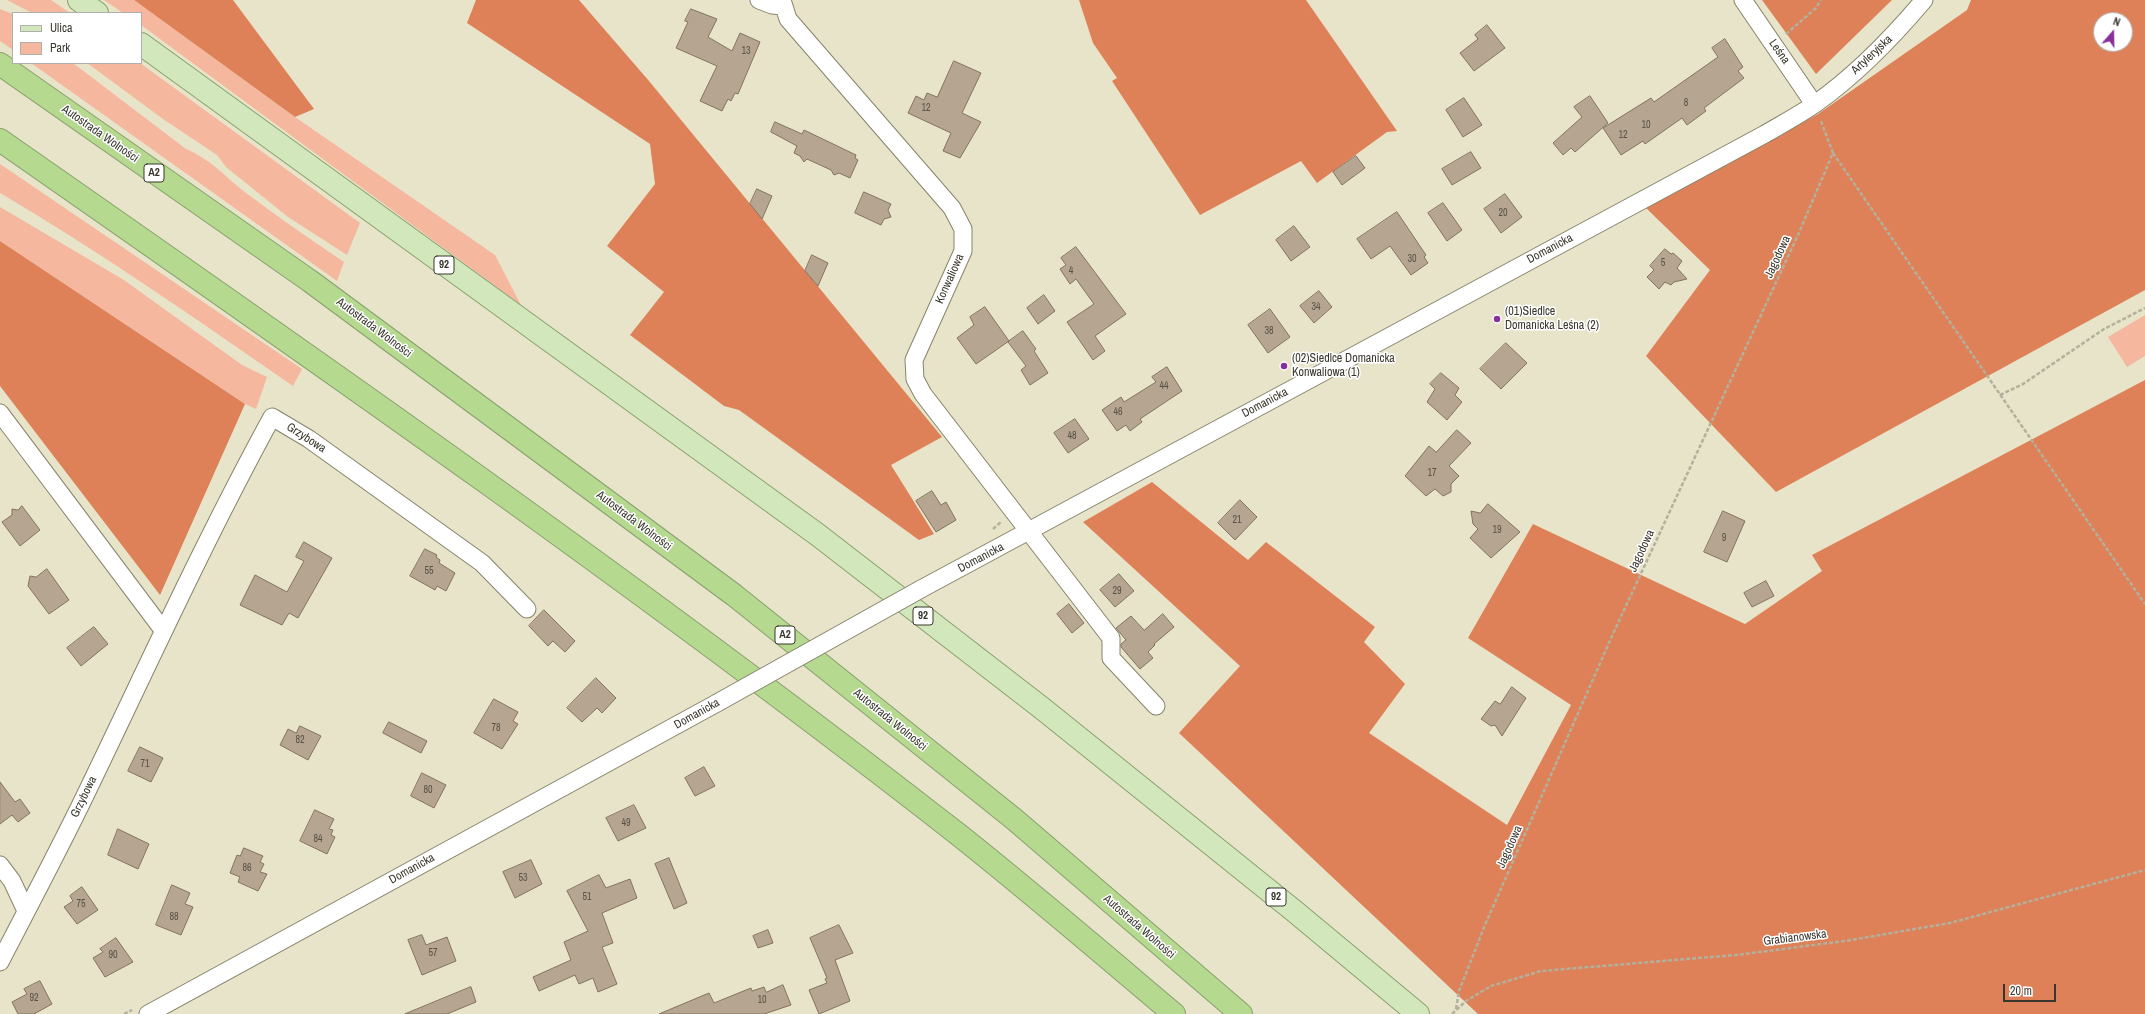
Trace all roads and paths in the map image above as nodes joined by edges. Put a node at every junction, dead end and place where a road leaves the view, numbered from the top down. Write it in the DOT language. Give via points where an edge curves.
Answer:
graph roads {
  1 [pos="79,0"];
  2 [pos="759,0"];
  3 [pos="1743,0"];
  4 [pos="1821,0"];
  5 [pos="1924,0"];
  6 [pos="783,3"];
  7 [pos="96,12"];
  8 [pos="142,45"];
  9 [pos="1774,45"];
  10 [pos="0,64"];
  11 [pos="1814,104"];
  12 [pos="0,140"];
  13 [pos="1833,153"];
  14 [pos="2145,308"];
  15 [pos="2000,395"];
  16 [pos="0,413"];
  17 [pos="1029,533"];
  18 [pos="2145,604"];
  19 [pos="527,609"];
  20 [pos="163,630"];
  21 [pos="1156,706"];
  22 [pos="0,865"];
  23 [pos="2145,870"];
  24 [pos="26,911"];
  25 [pos="0,962"];
  26 [pos="1456,1008"];
  27 [pos="148,1014"];
  28 [pos="1174,1014"];
  29 [pos="1241,1014"];
  30 [pos="1418,1014"];
  31 [pos="1452,1014"];
  1 -- 7 [label="main road"];
  2 -- 6 [label="street" via="772,6"];
  3 -- 9 [label="street, Leśna"];
  4 -- 9 [label="path" via="1816,8"];
  5 -- 11 [label="street, Artyleryjska" via="1903,26 1871,57"];
  6 -- 17 [label="street, Konwaliowa" via="788,19 952,208 959,220 963,229 963,251 914,360 915,378 923,394"];
  8 -- 30 [label="main road, 92" via="818,535 1048,713"];
  9 -- 11 [label="street, Leśna"];
  10 -- 29 [label="highway, Autostrada Wolności / A2" via="310,281 734,595 1014,819"];
  11 -- 13 [label="path"];
  11 -- 17 [label="street, Domanicka" via="1765,134 1246,413"];
  12 -- 28 [label="highway" via="529,512 714,649 961,837"];
  13 -- 15 [label="path"];
  13 -- 26 [label="path, Jagodowa" via="1798,235 1606,651 1485,925 1459,991"];
  14 -- 15 [label="path" via="2104,329 2023,384"];
  15 -- 18 [label="path"];
  16 -- 20 [label="street"];
  17 -- 21 [label="street, Konwaliowa" via="1111,638 1111,658"];
  17 -- 27 [label="street, Domanicka, bridge" via="921,589"];
  19 -- 20 [label="street, Grzybowa" via="482,563 309,439 272,417 237,481"];
  20 -- 24 [label="street, Grzybowa" via="80,805"];
  22 -- 24 [label="street" via="12,881"];
  23 -- 26 [label="path, Grabianowska" via="1950,923 1845,941 1736,955 1541,971 1492,986"];
  24 -- 25 [label="street, Grzybowa"];
  26 -- 31 [label="path, Grabianowska"];
}
